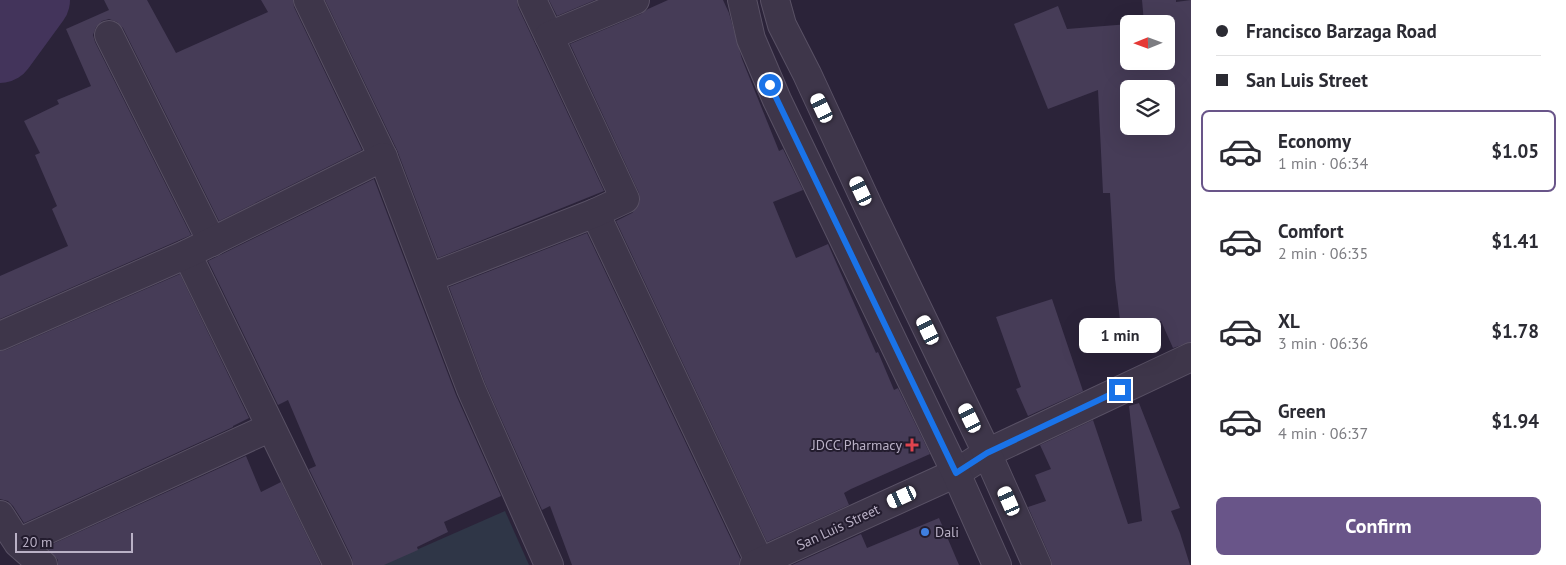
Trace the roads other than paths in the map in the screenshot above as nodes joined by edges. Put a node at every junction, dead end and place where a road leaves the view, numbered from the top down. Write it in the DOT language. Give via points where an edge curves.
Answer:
graph roads {
  1 [pos="308,0"];
  2 [pos="532,0"];
  3 [pos="635,0"];
  4 [pos="742,0"];
  5 [pos="775,0"];
  6 [pos="109,35"];
  7 [pos="549,36"];
  8 [pos="383,157"];
  9 [pos="595,213"];
  10 [pos="212,242"];
  11 [pos="187,254"];
  12 [pos="429,278"];
  13 [pos="0,336"];
  14 [pos="1191,357"];
  15 [pos="270,428"];
  16 [pos="987,453"];
  17 [pos="956,473"];
  18 [pos="0,516"];
  19 [pos="18,543"];
  20 [pos="758,564"];
  21 [pos="43,565"];
  22 [pos="338,565"];
  23 [pos="549,565"];
  24 [pos="997,565"];
  25 [pos="1037,565"];
  1 -- 8 [label="street"];
  2 -- 7 [label="street"];
  3 -- 7 [label="street"];
  4 -- 17 [label="street" via="751,39 777,100"];
  5 -- 16 [label="street" via="782,25"];
  6 -- 10 [label="street"];
  7 -- 9 [label="street" via="625,199"];
  8 -- 10 [label="street"];
  8 -- 12 [label="street"];
  9 -- 12 [label="street"];
  9 -- 20 [label="street"];
  10 -- 11 [label="street"];
  11 -- 13 [label="street"];
  11 -- 15 [label="street"];
  12 -- 23 [label="street" via="471,389"];
  14 -- 16 [label="street, San Luis Street"];
  15 -- 19 [label="street"];
  15 -- 22 [label="street"];
  16 -- 17 [label="street, San Luis Street"];
  16 -- 25 [label="street"];
  17 -- 20 [label="street, San Luis Street"];
  17 -- 24 [label="street"];
  18 -- 19 [label="street"];
  19 -- 21 [label="street"];
}
